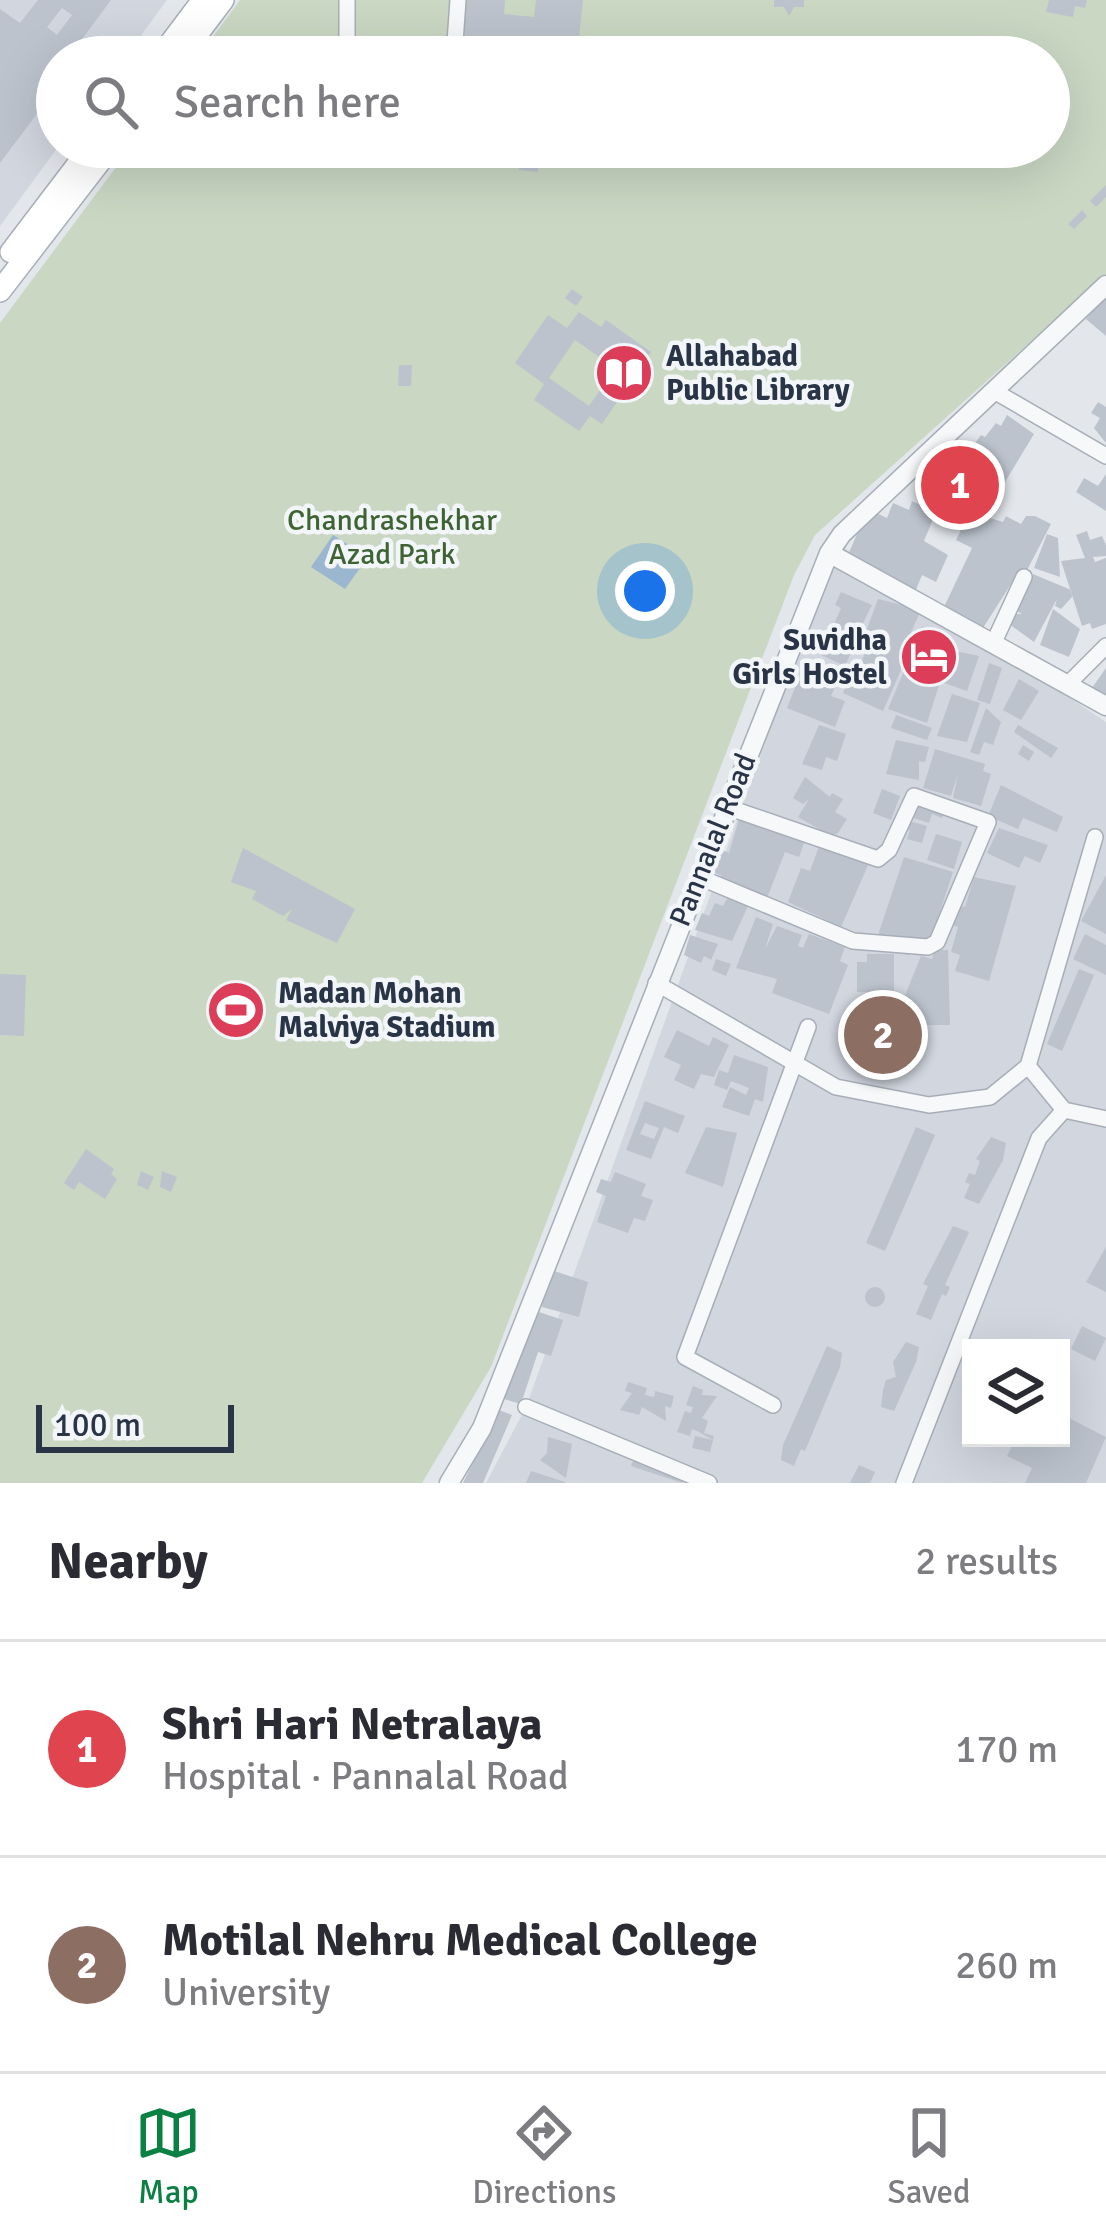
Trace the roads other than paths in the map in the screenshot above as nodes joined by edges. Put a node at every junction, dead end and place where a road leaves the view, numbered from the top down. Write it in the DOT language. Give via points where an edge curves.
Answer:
graph roads {
  1 [pos="203,0"];
  2 [pos="223,0"];
  3 [pos="346,0"];
  4 [pos="458,0"];
  5 [pos="176,36"];
  6 [pos="196,36"];
  7 [pos="347,36"];
  8 [pos="455,36"];
  9 [pos="76,168"];
  10 [pos="95,168"];
  11 [pos="0,267"];
  12 [pos="1106,285"];
  13 [pos="0,291"];
  14 [pos="994,391"];
  15 [pos="1106,456"];
  16 [pos="829,553"];
  17 [pos="1024,577"];
  18 [pos="994,642"];
  19 [pos="1106,646"];
  20 [pos="1069,683"];
  21 [pos="1106,706"];
  22 [pos="727,807"];
  23 [pos="1095,837"];
  24 [pos="699,877"];
  25 [pos="656,983"];
  26 [pos="808,1027"];
  27 [pos="794,1064"];
  28 [pos="1028,1066"];
  29 [pos="1064,1110"];
  30 [pos="1106,1119"];
  31 [pos="773,1405"];
  32 [pos="526,1407"];
  33 [pos="448,1483"];
  34 [pos="709,1483"];
  35 [pos="904,1483"];
  1 -- 5 [label="main road"];
  2 -- 6 [label="main road"];
  3 -- 7 [label="street"];
  4 -- 8 [label="street"];
  9 -- 11 [label="main road"];
  10 -- 13 [label="main road"];
  12 -- 14 [label="street, Pannalal Road"];
  14 -- 15 [label="street"];
  14 -- 16 [label="street, Pannalal Road"];
  16 -- 18 [label="street"];
  16 -- 22 [label="street, Pannalal Road"];
  17 -- 18 [label="street"];
  18 -- 20 [label="street"];
  19 -- 20 [label="street"];
  20 -- 21 [label="street"];
  22 -- 24 [label="street, Pannalal Road"];
  22 -- 24 [label="street" via="878,859 914,796 988,822 928,947 853,941"];
  23 -- 28 [label="street"];
  24 -- 25 [label="street, Pannalal Road"];
  25 -- 27 [label="street"];
  25 -- 33 [label="street, Pannalal Road" via="482,1428"];
  26 -- 27 [label="street"];
  27 -- 28 [label="street" via="836,1087 929,1105 990,1097"];
  27 -- 31 [label="street" via="685,1357"];
  28 -- 29 [label="street"];
  29 -- 30 [label="street"];
  29 -- 35 [label="street" via="1039,1138"];
  32 -- 34 [label="street"];
}
